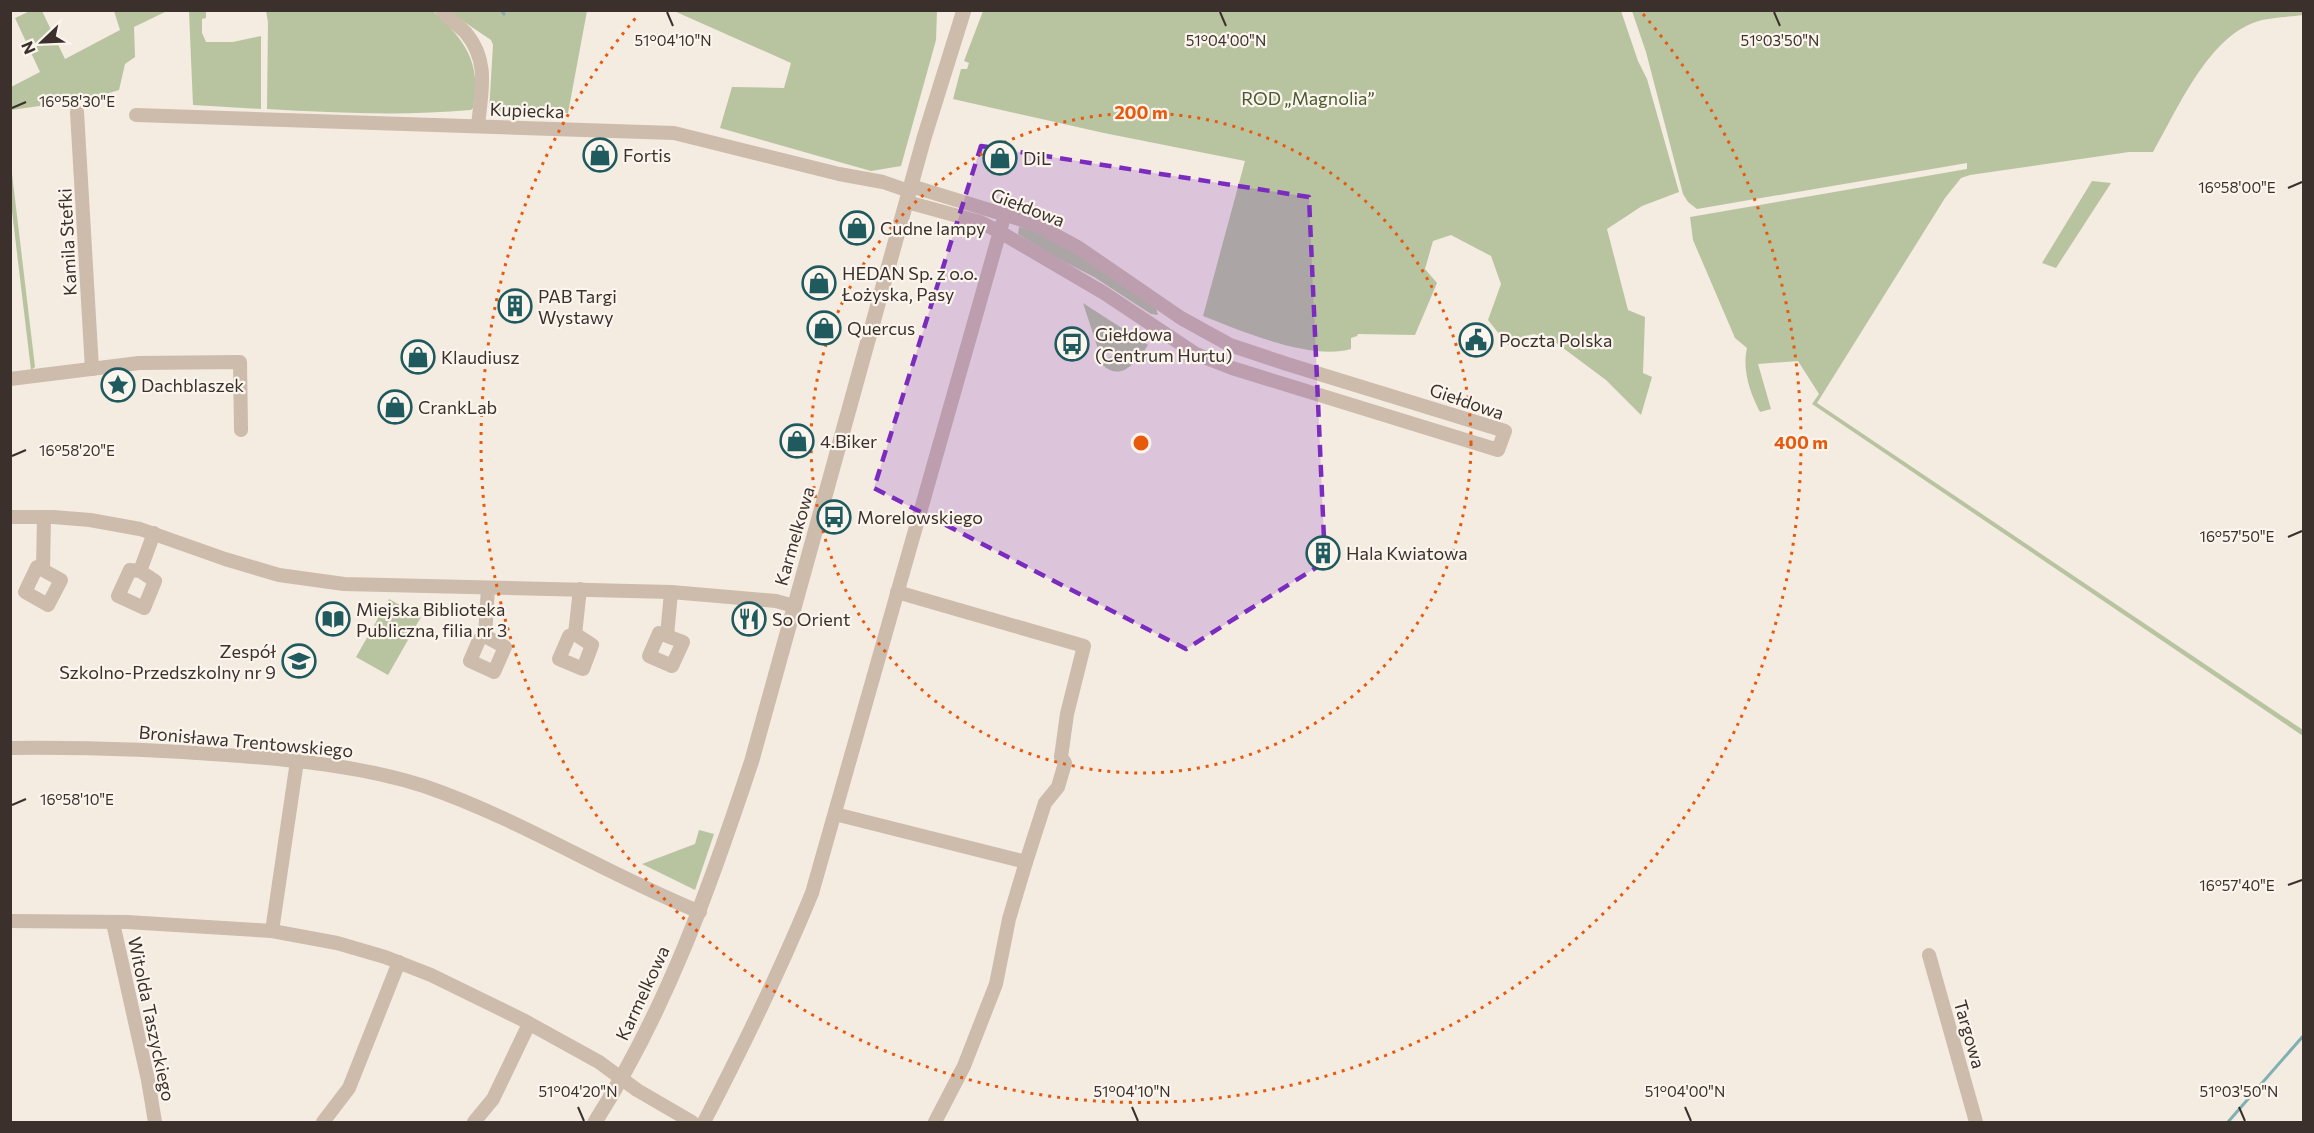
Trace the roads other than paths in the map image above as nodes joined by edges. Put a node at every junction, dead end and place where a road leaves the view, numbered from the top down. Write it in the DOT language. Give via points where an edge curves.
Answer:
graph roads {
  1 [pos="442,10"];
  2 [pos="964,10"];
  3 [pos="77,112"];
  4 [pos="136,115"];
  5 [pos="478,126"];
  6 [pos="909,193"];
  7 [pos="1004,213"];
  8 [pos="1000,232"];
  9 [pos="1177,314"];
  10 [pos="1163,333"];
  11 [pos="92,369"];
  12 [pos="10,379"];
  13 [pos="1340,380"];
  14 [pos="1383,393"];
  15 [pos="1334,399"];
  16 [pos="1377,412"];
  17 [pos="241,430"];
  18 [pos="10,517"];
  19 [pos="44,517"];
  20 [pos="154,533"];
  21 [pos="43,570"];
  22 [pos="140,571"];
  23 [pos="488,588"];
  24 [pos="580,590"];
  25 [pos="672,592"];
  26 [pos="897,592"];
  27 [pos="794,606"];
  28 [pos="574,634"];
  29 [pos="484,636"];
  30 [pos="667,636"];
  31 [pos="10,748"];
  32 [pos="297,760"];
  33 [pos="835,814"];
  34 [pos="1026,862"];
  35 [pos="700,912"];
  36 [pos="10,921"];
  37 [pos="113,923"];
  38 [pos="272,931"];
  39 [pos="1929,955"];
  40 [pos="399,962"];
  41 [pos="530,1024"];
  42 [pos="623,1078"];
  43 [pos="155,1122"];
  44 [pos="323,1122"];
  45 [pos="474,1122"];
  46 [pos="595,1122"];
  47 [pos="692,1122"];
  48 [pos="704,1122"];
  49 [pos="935,1122"];
  50 [pos="1976,1122"];
  1 -- 5 [label="street" via="465,32 483,69"];
  2 -- 6 [label="street, Karmelkowa"];
  3 -- 11 [label="street, Kamila Stefki"];
  4 -- 5 [label="street, Kupiecka"];
  5 -- 6 [label="street, Kupiecka" via="674,133 883,182"];
  6 -- 7 [label="street, Giełdowa"];
  6 -- 8 [label="street, Giełdowa"];
  6 -- 27 [label="street, Karmelkowa"];
  7 -- 8 [label="street"];
  7 -- 9 [label="street, Giełdowa" via="1061,238"];
  8 -- 10 [label="street, Giełdowa"];
  8 -- 26 [label="street"];
  9 -- 10 [label="street"];
  9 -- 13 [label="street, Giełdowa" via="1230,345"];
  10 -- 15 [label="street, Giełdowa" via="1232,368"];
  11 -- 12 [label="street"];
  11 -- 17 [label="street" via="139,363 240,362"];
  13 -- 14 [label="street, Giełdowa"];
  13 -- 15 [label="street"];
  14 -- 16 [label="street"];
  14 -- 16 [label="street, Giełdowa" via="1506,431 1498,450"];
  15 -- 16 [label="street, Giełdowa"];
  18 -- 19 [label="street"];
  19 -- 20 [label="street" via="90,520"];
  19 -- 21 [label="street"];
  20 -- 22 [label="street"];
  20 -- 23 [label="street" via="279,575 350,585"];
  23 -- 24 [label="street"];
  23 -- 29 [label="street"];
  24 -- 25 [label="street"];
  24 -- 28 [label="street"];
  25 -- 27 [label="street"];
  25 -- 30 [label="street"];
  26 -- 33 [label="street"];
  26 -- 34 [label="street" via="1084,646 1067,714 1061,757 1065,763 1058,787 1045,803"];
  27 -- 35 [label="street, Karmelkowa" via="752,760"];
  31 -- 32 [label="street, Bronisława Trentowskiego" via="150,750"];
  32 -- 35 [label="street, Bronisława Trentowskiego" via="377,774 475,805"];
  32 -- 38 [label="street"];
  33 -- 34 [label="street"];
  33 -- 48 [label="street" via="812,893 788,952"];
  34 -- 49 [label="street" via="996,984 964,1066"];
  35 -- 42 [label="street, Karmelkowa"];
  36 -- 37 [label="street"];
  37 -- 38 [label="street"];
  37 -- 43 [label="street, Witolda Taszyckiego"];
  38 -- 40 [label="street" via="337,943"];
  39 -- 50 [label="street, Targowa"];
  40 -- 41 [label="street"];
  40 -- 44 [label="street" via="349,1088"];
  41 -- 42 [label="street"];
  41 -- 45 [label="street" via="493,1099"];
  42 -- 46 [label="street, Karmelkowa"];
  42 -- 47 [label="street"];
}
